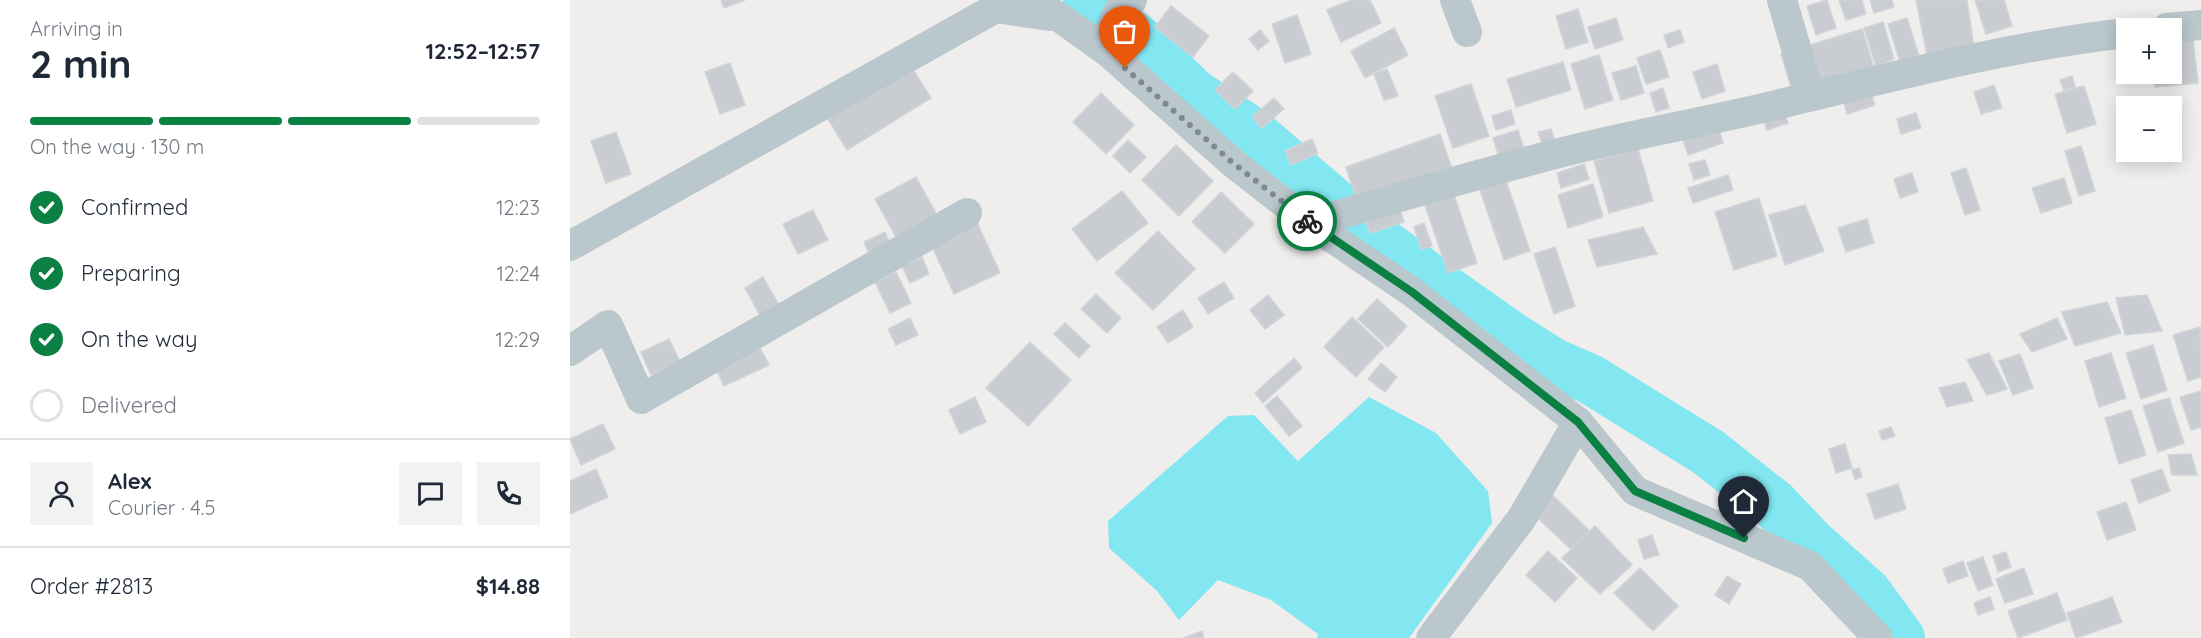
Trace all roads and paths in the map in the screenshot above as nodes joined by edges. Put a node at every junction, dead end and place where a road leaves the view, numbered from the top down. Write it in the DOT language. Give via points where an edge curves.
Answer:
graph roads {
  1 [pos="1028,0"];
  2 [pos="1455,0"];
  3 [pos="1782,0"];
  4 [pos="1127,3"];
  5 [pos="1059,17"];
  6 [pos="2201,25"];
  7 [pos="2182,27"];
  8 [pos="1467,32"];
  9 [pos="2116,34"];
  10 [pos="1102,46"];
  11 [pos="1810,96"];
  12 [pos="968,213"];
  13 [pos="1310,223"];
  14 [pos="570,246"];
  15 [pos="570,351"];
  16 [pos="1578,422"];
  17 [pos="1431,638"];
  18 [pos="1878,638"];
  1 -- 5 [label="street"];
  2 -- 8 [label="street"];
  3 -- 11 [label="street"];
  4 -- 10 [label="street"];
  5 -- 10 [label="street"];
  5 -- 14 [label="street" via="996,8"];
  6 -- 7 [label="street"];
  9 -- 11 [label="street" via="2059,42"];
  10 -- 13 [label="street" via="1233,163"];
  11 -- 13 [label="street" via="1564,152"];
  12 -- 15 [label="street" via="641,399 608,325"];
  13 -- 16 [label="street" via="1412,292"];
  16 -- 17 [label="street" via="1522,518"];
  16 -- 18 [label="street" via="1635,491 1810,566"];
}
